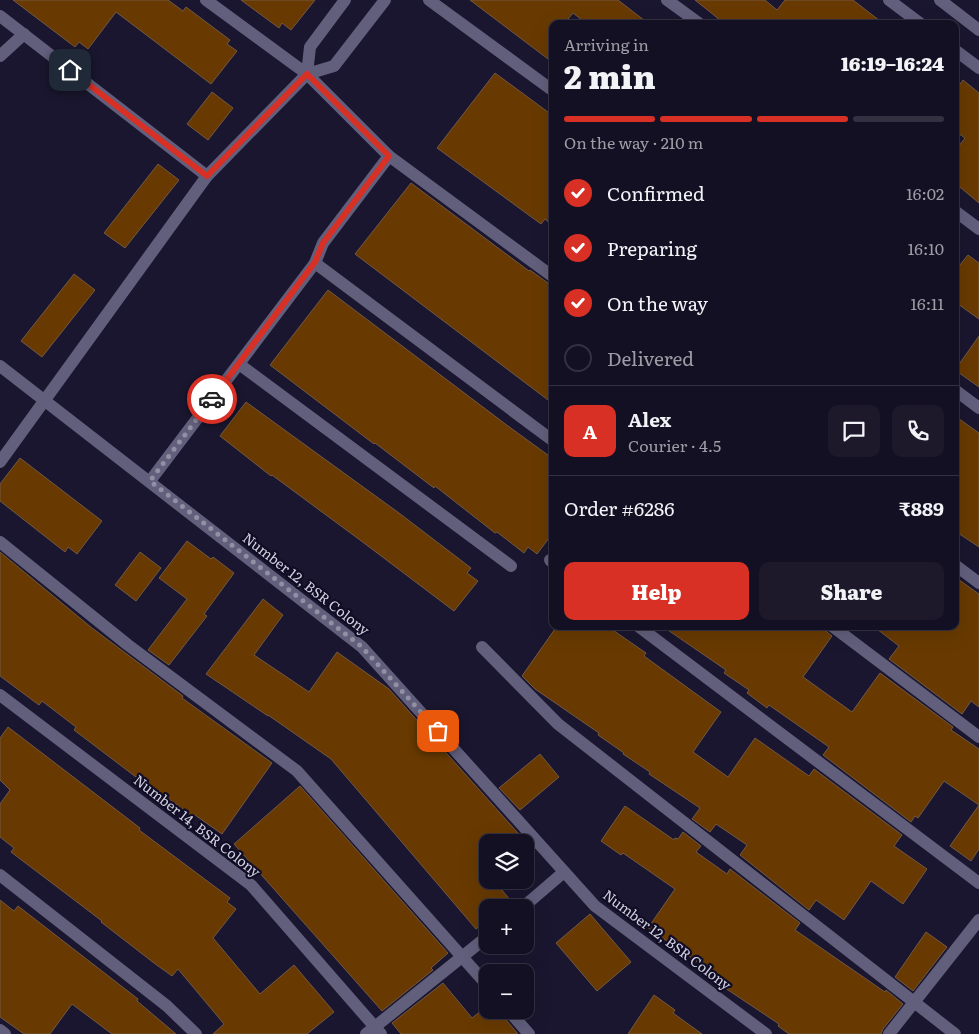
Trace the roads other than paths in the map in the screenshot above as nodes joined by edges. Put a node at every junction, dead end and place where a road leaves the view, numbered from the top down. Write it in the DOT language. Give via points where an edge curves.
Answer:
graph roads {
  1 [pos="206,0"];
  2 [pos="345,0"];
  3 [pos="385,0"];
  4 [pos="429,0"];
  5 [pos="668,0"];
  6 [pos="889,0"];
  7 [pos="940,0"];
  8 [pos="0,16"];
  9 [pos="695,20"];
  10 [pos="916,20"];
  11 [pos="979,30"];
  12 [pos="24,34"];
  13 [pos="959,53"];
  14 [pos="0,56"];
  15 [pos="979,68"];
  16 [pos="307,74"];
  17 [pos="549,88"];
  18 [pos="389,156"];
  19 [pos="207,176"];
  20 [pos="959,214"];
  21 [pos="979,229"];
  22 [pos="315,262"];
  23 [pos="549,274"];
  24 [pos="239,364"];
  25 [pos="0,366"];
  26 [pos="959,393"];
  27 [pos="46,400"];
  28 [pos="979,408"];
  29 [pos="549,438"];
  30 [pos="0,462"];
  31 [pos="150,481"];
  32 [pos="0,542"];
  33 [pos="511,566"];
  34 [pos="959,569"];
  35 [pos="979,583"];
  36 [pos="643,630"];
  37 [pos="837,630"];
  38 [pos="482,647"];
  39 [pos="0,694"];
  40 [pos="979,737"];
  41 [pos="564,872"];
  42 [pos="0,875"];
  43 [pos="979,883"];
  44 [pos="532,899"];
  45 [pos="979,920"];
  46 [pos="479,943"];
  47 [pos="462,957"];
  48 [pos="479,976"];
  49 [pos="914,1002"];
  50 [pos="516,1019"];
  51 [pos="0,1030"];
  52 [pos="374,1032"];
  53 [pos="5,1034"];
  54 [pos="196,1034"];
  55 [pos="529,1034"];
  56 [pos="766,1034"];
  57 [pos="890,1034"];
  58 [pos="955,1034"];
  1 -- 16 [label="street"];
  2 -- 16 [label="street" via="310,47"];
  3 -- 16 [label="street" via="334,66"];
  4 -- 17 [label="street"];
  5 -- 9 [label="street"];
  6 -- 10 [label="street"];
  7 -- 11 [label="street"];
  8 -- 12 [label="street"];
  12 -- 14 [label="street"];
  12 -- 19 [label="street"];
  13 -- 15 [label="street"];
  16 -- 18 [label="street"];
  16 -- 19 [label="street"];
  18 -- 22 [label="street" via="323,243"];
  18 -- 23 [label="street"];
  19 -- 27 [label="street"];
  20 -- 21 [label="street"];
  22 -- 24 [label="street"];
  22 -- 29 [label="street"];
  24 -- 31 [label="street"];
  24 -- 33 [label="street"];
  25 -- 27 [label="street, Number 12, BSR Colony"];
  26 -- 28 [label="street"];
  27 -- 30 [label="street"];
  27 -- 31 [label="street, Number 12, BSR Colony"];
  31 -- 41 [label="street, Number 12, BSR Colony" via="362,647"];
  32 -- 47 [label="street" via="128,645 297,771"];
  34 -- 35 [label="street"];
  36 -- 43 [label="street"];
  37 -- 40 [label="street"];
  38 -- 49 [label="street" via="558,724"];
  39 -- 52 [label="street, Number 14, BSR Colony" via="250,885"];
  41 -- 44 [label="street"];
  41 -- 56 [label="street, Number 12, BSR Colony" via="595,906"];
  42 -- 54 [label="street" via="167,1006"];
  45 -- 49 [label="street"];
  46 -- 47 [label="street"];
  47 -- 48 [label="street"];
  47 -- 52 [label="street"];
  49 -- 57 [label="street"];
  49 -- 58 [label="street"];
  50 -- 55 [label="street"];
  51 -- 53 [label="street"];
}
